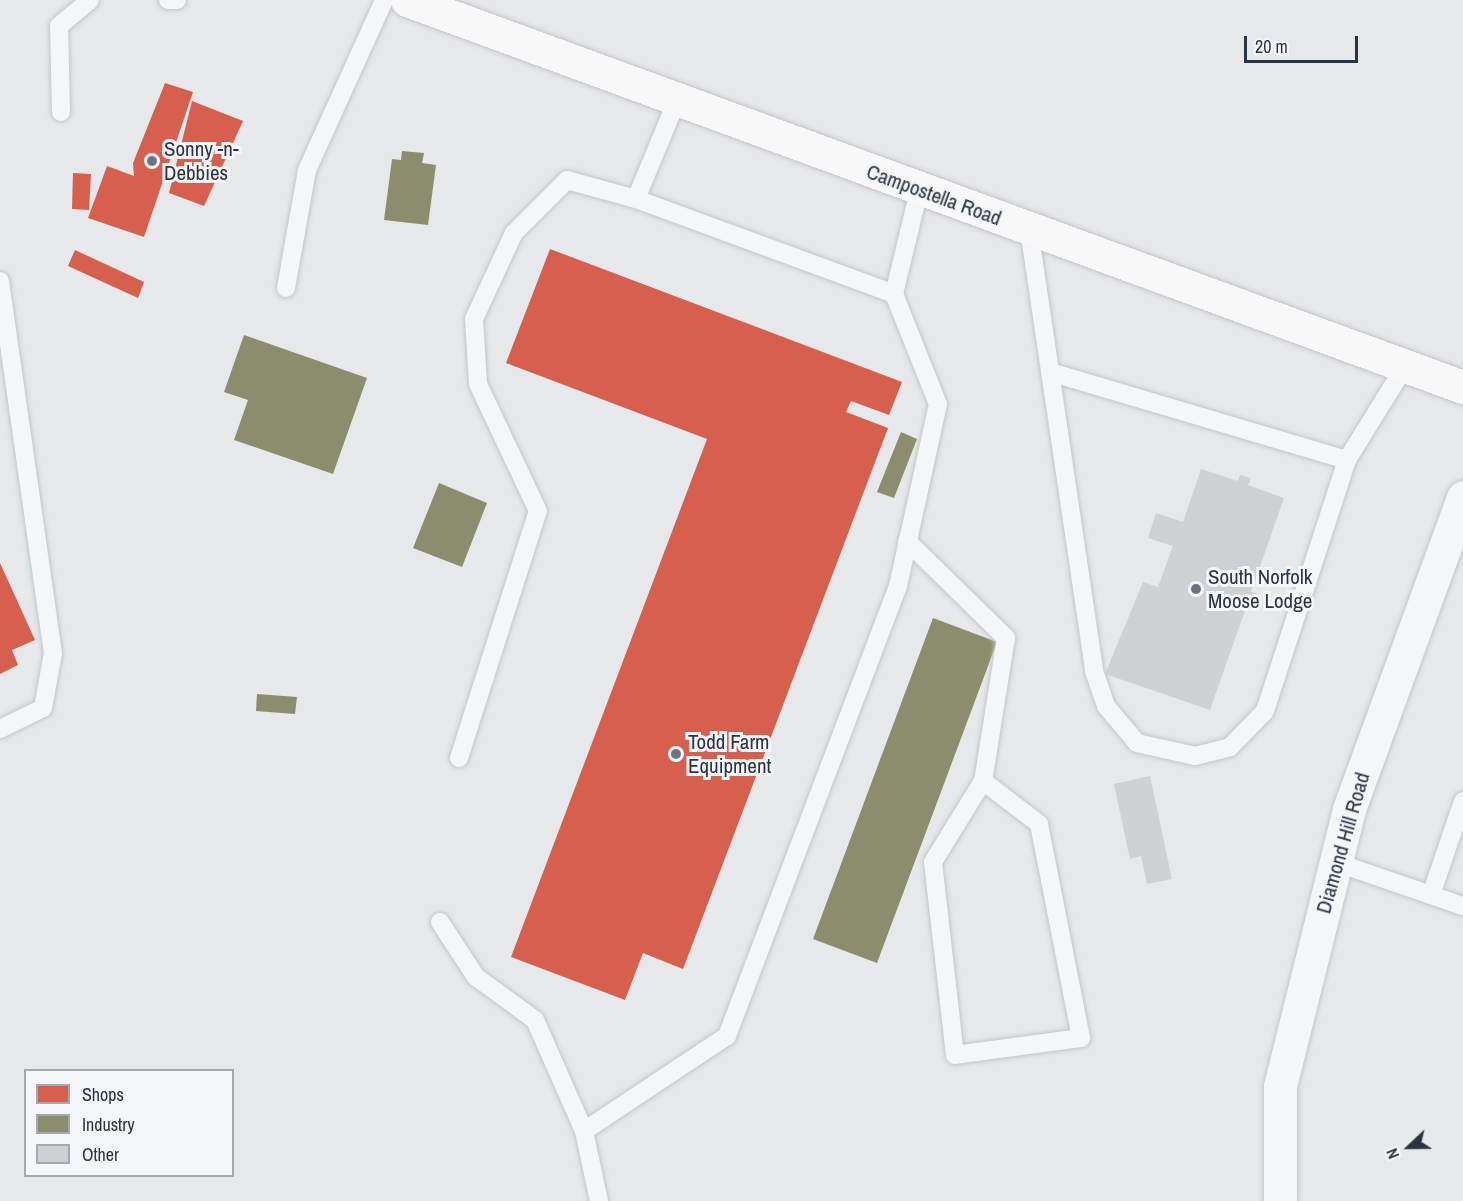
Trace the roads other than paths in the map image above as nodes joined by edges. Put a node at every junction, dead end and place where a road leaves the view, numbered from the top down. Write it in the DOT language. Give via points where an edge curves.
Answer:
graph roads {
  1 [pos="90,0"];
  2 [pos="168,0"];
  3 [pos="177,0"];
  4 [pos="384,0"];
  5 [pos="406,0"];
  6 [pos="677,100"];
  7 [pos="60,112"];
  8 [pos="919,191"];
  9 [pos="636,199"];
  10 [pos="1029,229"];
  11 [pos="0,281"];
  12 [pos="286,288"];
  13 [pos="894,294"];
  14 [pos="1405,366"];
  15 [pos="1050,372"];
  16 [pos="1463,387"];
  17 [pos="1347,460"];
  18 [pos="1463,497"];
  19 [pos="908,541"];
  20 [pos="0,729"];
  21 [pos="459,758"];
  22 [pos="983,781"];
  23 [pos="1463,801"];
  24 [pos="1335,862"];
  25 [pos="1431,895"];
  26 [pos="1463,906"];
  27 [pos="440,922"];
  28 [pos="584,1131"];
  29 [pos="599,1201"];
  30 [pos="1280,1201"];
  1 -- 7 [label="lane" via="59,26"];
  2 -- 3 [label="lane"];
  4 -- 12 [label="lane" via="307,170"];
  5 -- 6 [label="main road, Campostella Road"];
  6 -- 8 [label="main road, Campostella Road"];
  6 -- 9 [label="lane"];
  8 -- 10 [label="main road, Campostella Road"];
  8 -- 13 [label="lane"];
  9 -- 13 [label="lane"];
  9 -- 21 [label="lane" via="567,180 514,233 474,319 478,384 538,511"];
  10 -- 14 [label="main road, Campostella Road"];
  10 -- 15 [label="lane"];
  11 -- 20 [label="lane" via="53,653 43,708"];
  13 -- 19 [label="lane" via="938,404"];
  14 -- 16 [label="main road, Campostella Road"];
  14 -- 17 [label="lane"];
  15 -- 17 [label="lane"];
  15 -- 17 [label="lane" via="1094,671 1106,706 1137,743 1195,756 1222,749 1265,711"];
  18 -- 24 [label="street, Diamond Hill Road" via="1349,809"];
  19 -- 22 [label="lane" via="1006,638"];
  19 -- 28 [label="lane" via="897,586 727,1036"];
  22 -- 22 [label="lane" via="933,861 955,1055 1081,1038 1039,824"];
  23 -- 25 [label="lane"];
  24 -- 25 [label="lane"];
  24 -- 30 [label="street, Diamond Hill Road" via="1280,1086"];
  25 -- 26 [label="lane"];
  27 -- 28 [label="lane" via="476,977 535,1020"];
  28 -- 29 [label="lane"];
}
